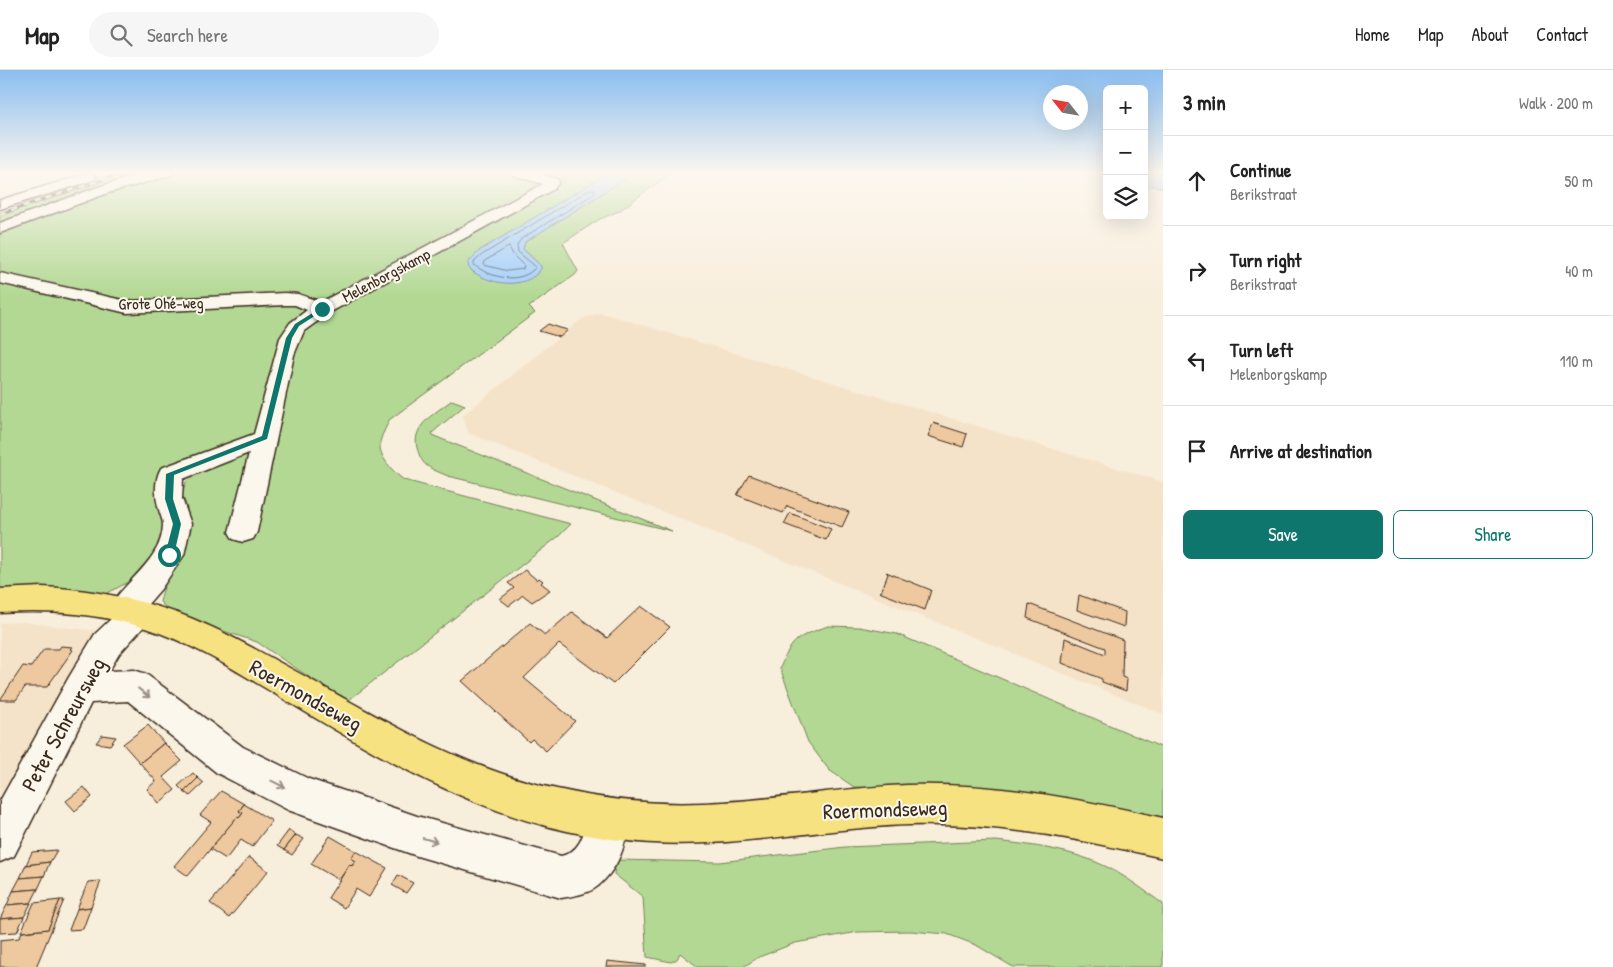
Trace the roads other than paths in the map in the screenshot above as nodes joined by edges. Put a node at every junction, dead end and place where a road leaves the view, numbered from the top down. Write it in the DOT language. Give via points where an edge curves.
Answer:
graph roads {
  1 [pos="37,214"];
  2 [pos="498,214"];
  3 [pos="0,228"];
  4 [pos="0,278"];
  5 [pos="322,309"];
  6 [pos="265,438"];
  7 [pos="243,532"];
  8 [pos="0,601"];
  9 [pos="131,611"];
  10 [pos="81,688"];
  11 [pos="606,818"];
  12 [pos="1163,838"];
  13 [pos="0,842"];
  1 -- 3 [label="street"];
  2 -- 5 [label="street, Melenborgskamp"];
  4 -- 5 [label="street, Grote Ohé-weg" via="127,307 284,298"];
  5 -- 6 [label="street, Melenborgskamp" via="297,325 289,338"];
  6 -- 7 [label="street, Melenborgskamp"];
  6 -- 9 [label="street, Peter Schreursweg" via="170,474 169,499 177,524 169,555"];
  8 -- 9 [label="main road, Roermondseweg" via="68,600"];
  9 -- 10 [label="street, Peter Schreursweg"];
  9 -- 11 [label="main road, Roermondseweg" via="208,641 457,777 501,794"];
  10 -- 11 [label="street, one-way" via="134,685 230,760 302,796 417,836 561,877 583,872 603,847"];
  10 -- 13 [label="street, Peter Schreursweg"];
  11 -- 12 [label="main road, Roermondseweg" via="665,823 725,822 913,805 1007,808"];
}
